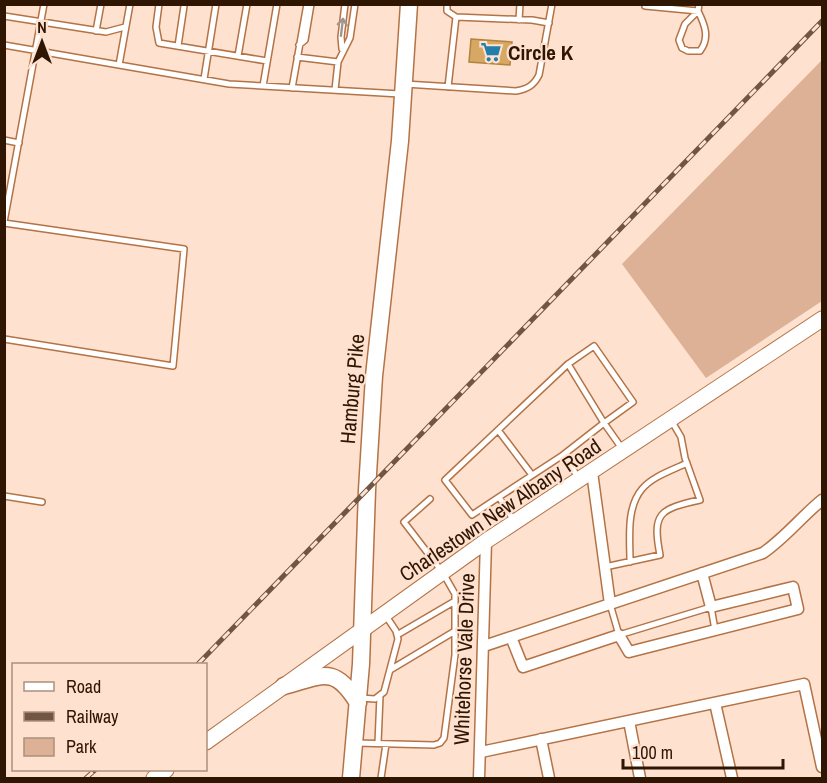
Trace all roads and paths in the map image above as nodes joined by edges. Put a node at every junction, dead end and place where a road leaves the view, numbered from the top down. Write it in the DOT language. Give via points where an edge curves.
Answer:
graph roads {
  1 [pos="44,4"];
  2 [pos="101,4"];
  3 [pos="130,4"];
  4 [pos="159,4"];
  5 [pos="216,4"];
  6 [pos="247,4"];
  7 [pos="277,4"];
  8 [pos="309,4"];
  9 [pos="345,4"];
  10 [pos="355,4"];
  11 [pos="409,4"];
  12 [pos="447,4"];
  13 [pos="520,4"];
  14 [pos="552,4"];
  15 [pos="699,4"];
  16 [pos="184,6"];
  17 [pos="645,6"];
  18 [pos="698,11"];
  19 [pos="4,16"];
  20 [pos="456,17"];
  21 [pos="519,20"];
  22 [pos="41,22"];
  23 [pos="549,23"];
  24 [pos="125,27"];
  25 [pos="96,31"];
  26 [pos="4,45"];
  27 [pos="178,46"];
  28 [pos="35,50"];
  29 [pos="342,50"];
  30 [pos="209,51"];
  31 [pos="238,56"];
  32 [pos="297,57"];
  33 [pos="267,61"];
  34 [pos="338,62"];
  35 [pos="119,65"];
  36 [pos="204,80"];
  37 [pos="263,86"];
  38 [pos="448,87"];
  39 [pos="292,88"];
  40 [pos="404,89"];
  41 [pos="335,90"];
  42 [pos="4,140"];
  43 [pos="19,142"];
  44 [pos="4,223"];
  45 [pos="822,320"];
  46 [pos="4,339"];
  47 [pos="568,364"];
  48 [pos="671,420"];
  49 [pos="604,423"];
  50 [pos="498,430"];
  51 [pos="624,451"];
  52 [pos="563,455"];
  53 [pos="687,463"];
  54 [pos="532,475"];
  55 [pos="586,476"];
  56 [pos="4,496"];
  57 [pos="499,498"];
  58 [pos="430,499"];
  59 [pos="822,500"];
  60 [pos="42,502"];
  61 [pos="515,522"];
  62 [pos="486,542"];
  63 [pos="630,562"];
  64 [pos="605,567"];
  65 [pos="443,573"];
  66 [pos="702,573"];
  67 [pos="455,601"];
  68 [pos="610,604"];
  69 [pos="711,607"];
  70 [pos="384,614"];
  71 [pos="716,630"];
  72 [pos="361,631"];
  73 [pos="455,631"];
  74 [pos="397,635"];
  75 [pos="619,635"];
  76 [pos="512,637"];
  77 [pos="483,646"];
  78 [pos="390,670"];
  79 [pos="284,686"];
  80 [pos="380,696"];
  81 [pos="358,700"];
  82 [pos="716,703"];
  83 [pos="629,721"];
  84 [pos="541,739"];
  85 [pos="207,741"];
  86 [pos="354,743"];
  87 [pos="378,743"];
  88 [pos="386,744"];
  89 [pos="481,752"];
  90 [pos="822,767"];
  91 [pos="352,778"];
  92 [pos="381,778"];
  93 [pos="479,778"];
  94 [pos="549,778"];
  95 [pos="640,778"];
  96 [pos="732,778"];
  1 -- 22 [label="lane"];
  2 -- 25 [label="lane"];
  3 -- 24 [label="lane"];
  4 -- 27 [label="lane" via="159,43"];
  5 -- 30 [label="lane"];
  6 -- 31 [label="lane"];
  7 -- 33 [label="lane"];
  8 -- 32 [label="lane"];
  29 -- 9 [label="lane, one-way"];
  10 -- 29 [label="lane" via="350,38"];
  11 -- 40 [label="main road, Hamburg Pike"];
  12 -- 20 [label="lane" via="447,11"];
  13 -- 21 [label="lane"];
  14 -- 23 [label="lane"];
  15 -- 18 [label="lane"];
  16 -- 27 [label="lane"];
  17 -- 18 [label="lane"];
  18 -- 18 [label="lane" via="685,24 679,40 688,51 700,51 705,44 706,26"];
  19 -- 22 [label="lane"];
  20 -- 21 [label="lane"];
  20 -- 38 [label="lane"];
  21 -- 23 [label="lane"];
  22 -- 25 [label="lane"];
  22 -- 28 [label="lane"];
  23 -- 38 [label="lane" via="539,75 529,88 516,91"];
  24 -- 25 [label="lane"];
  24 -- 35 [label="lane"];
  26 -- 28 [label="lane"];
  27 -- 30 [label="lane"];
  28 -- 35 [label="lane"];
  28 -- 43 [label="lane"];
  29 -- 34 [label="lane"];
  30 -- 31 [label="lane"];
  30 -- 36 [label="lane"];
  31 -- 33 [label="lane"];
  32 -- 34 [label="lane"];
  32 -- 39 [label="lane"];
  33 -- 37 [label="lane"];
  34 -- 41 [label="lane"];
  35 -- 36 [label="lane"];
  36 -- 37 [label="lane"];
  37 -- 39 [label="lane"];
  38 -- 40 [label="lane"];
  39 -- 41 [label="lane"];
  40 -- 41 [label="lane"];
  40 -- 72 [label="main road, Hamburg Pike" via="374,376"];
  42 -- 43 [label="lane"];
  43 -- 44 [label="lane"];
  44 -- 46 [label="lane" via="184,249 173,366"];
  45 -- 48 [label="main road, Charlestown New Albany Road"];
  47 -- 49 [label="lane"];
  47 -- 49 [label="lane" via="594,346 633,402"];
  47 -- 50 [label="lane"];
  48 -- 51 [label="main road, Charlestown New Albany Road"];
  48 -- 53 [label="lane" via="681,438"];
  49 -- 51 [label="lane"];
  49 -- 52 [label="lane"];
  50 -- 54 [label="lane"];
  50 -- 57 [label="lane" via="445,480 472,515"];
  51 -- 55 [label="main road, Charlestown New Albany Road"];
  52 -- 54 [label="lane"];
  52 -- 55 [label="lane"];
  53 -- 63 [label="lane" via="642,489 631,513"];
  53 -- 63 [label="lane" via="700,500 679,504 656,522 660,555"];
  54 -- 57 [label="lane"];
  55 -- 61 [label="main road, Charlestown New Albany Road"];
  55 -- 64 [label="street"];
  56 -- 60 [label="lane"];
  57 -- 61 [label="lane"];
  58 -- 65 [label="lane" via="404,522"];
  59 -- 66 [label="street" via="781,541 763,553"];
  61 -- 62 [label="main road, Charlestown New Albany Road"];
  62 -- 65 [label="main road, Charlestown New Albany Road"];
  62 -- 77 [label="street, Whitehorse Vale Drive"];
  63 -- 64 [label="lane"];
  64 -- 68 [label="street"];
  65 -- 67 [label="lane"];
  65 -- 70 [label="main road, Charlestown New Albany Road"];
  66 -- 68 [label="street"];
  66 -- 69 [label="street"];
  67 -- 73 [label="lane"];
  67 -- 74 [label="lane"];
  68 -- 75 [label="lane"];
  68 -- 76 [label="street"];
  69 -- 71 [label="lane"];
  69 -- 71 [label="street" via="793,587 798,609"];
  69 -- 75 [label="lane"];
  70 -- 72 [label="main road, Charlestown New Albany Road"];
  70 -- 74 [label="lane"];
  71 -- 75 [label="street" via="629,652"];
  72 -- 79 [label="main road, Charlestown New Albany Road"];
  72 -- 81 [label="main road, Hamburg Pike"];
  73 -- 78 [label="lane"];
  73 -- 88 [label="lane" via="444,738 434,745"];
  74 -- 78 [label="lane"];
  75 -- 76 [label="street" via="523,667"];
  76 -- 77 [label="street"];
  77 -- 89 [label="street, Whitehorse Vale Drive"];
  78 -- 80 [label="lane"];
  79 -- 81 [label="main road" via="332,676"];
  79 -- 85 [label="main road, Charlestown New Albany Road"];
  80 -- 81 [label="lane"];
  80 -- 87 [label="lane"];
  81 -- 86 [label="main road, Hamburg Pike"];
  82 -- 83 [label="street"];
  82 -- 90 [label="street" via="804,684"];
  82 -- 96 [label="street"];
  83 -- 84 [label="street"];
  83 -- 95 [label="street"];
  84 -- 89 [label="street"];
  84 -- 94 [label="street"];
  86 -- 87 [label="lane"];
  86 -- 91 [label="main road, Hamburg Pike"];
  87 -- 88 [label="lane"];
  88 -- 92 [label="lane"];
  89 -- 93 [label="street, Whitehorse Vale Drive"];
}
